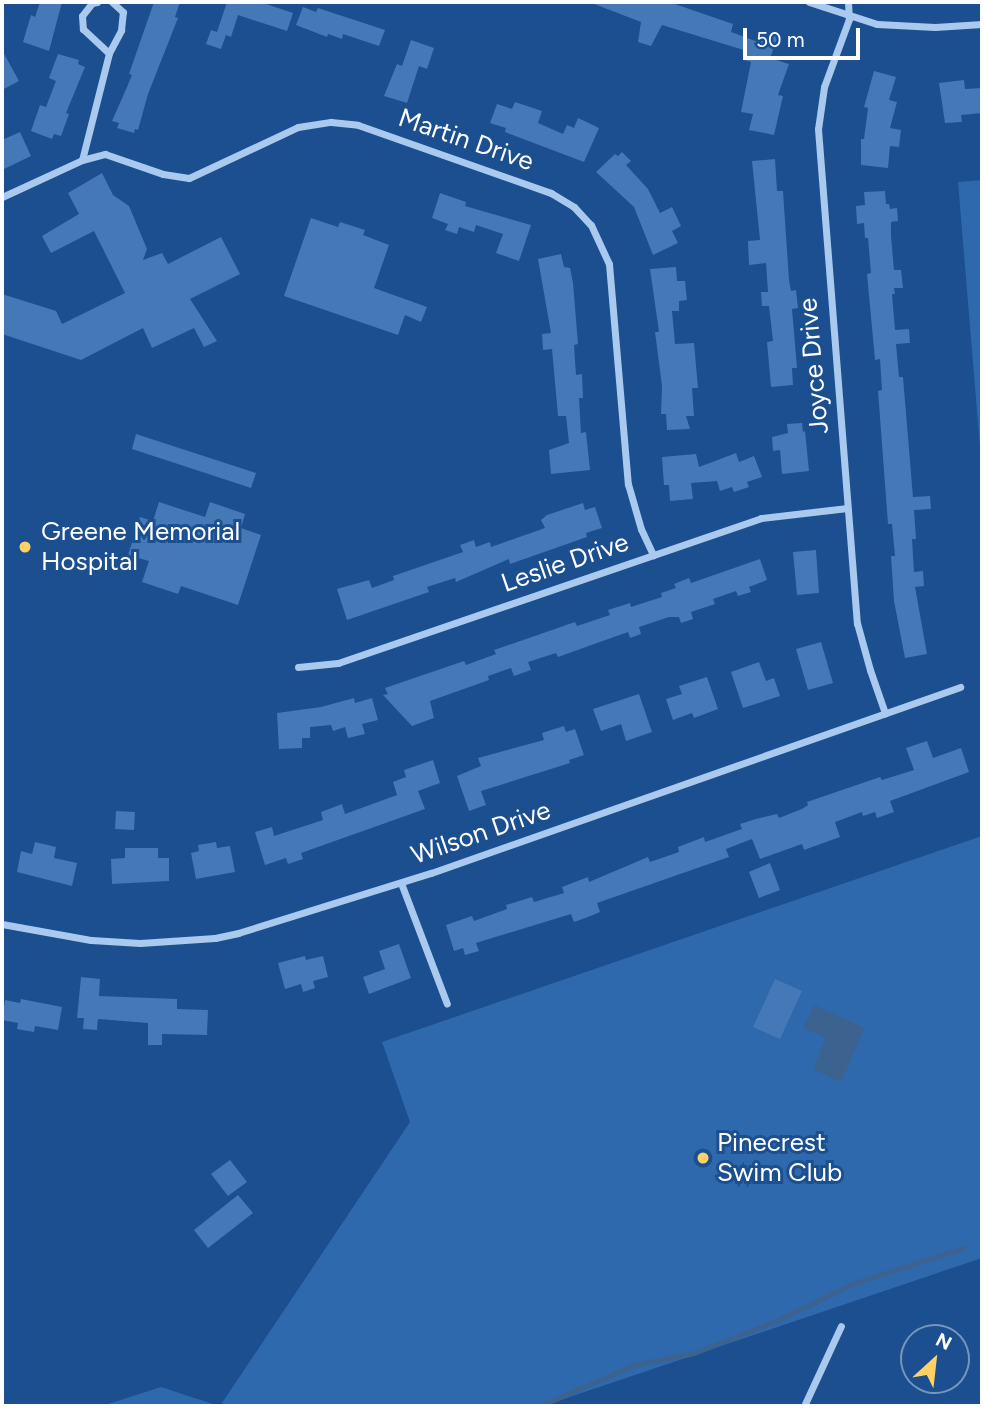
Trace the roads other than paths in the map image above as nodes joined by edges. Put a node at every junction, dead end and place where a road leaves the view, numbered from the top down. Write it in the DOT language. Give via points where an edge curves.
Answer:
graph roads {
  1 [pos="97,2"];
  2 [pos="112,2"];
  3 [pos="809,2"];
  4 [pos="848,2"];
  5 [pos="849,15"];
  6 [pos="982,24"];
  7 [pos="109,53"];
  8 [pos="82,160"];
  9 [pos="2,197"];
  10 [pos="847,508"];
  11 [pos="653,555"];
  12 [pos="298,667"];
  13 [pos="960,687"];
  14 [pos="886,713"];
  15 [pos="401,883"];
  16 [pos="2,924"];
  17 [pos="447,1004"];
  18 [pos="841,1325"];
  19 [pos="804,1406"];
  1 -- 7 [label="street" via="82,16 83,29"];
  2 -- 7 [label="street" via="123,12 121,30"];
  3 -- 5 [label="street"];
  4 -- 5 [label="street"];
  5 -- 6 [label="street" via="877,24"];
  5 -- 10 [label="street, Joyce Drive" via="824,87 818,129"];
  7 -- 8 [label="street"];
  8 -- 9 [label="street, Martin Drive"];
  8 -- 11 [label="street, Martin Drive" via="114,155 163,174 190,178 298,127 331,122 358,125 541,188 563,200 591,225 609,264 628,484"];
  10 -- 11 [label="street, Leslie Drive" via="761,518"];
  10 -- 14 [label="street, Joyce Drive" via="858,623"];
  11 -- 12 [label="street, Leslie Drive" via="338,663"];
  13 -- 14 [label="street, Wilson Drive"];
  14 -- 15 [label="street, Wilson Drive"];
  15 -- 16 [label="street, Wilson Drive" via="215,938 164,943 91,940"];
  15 -- 17 [label="street"];
  18 -- 19 [label="street"];
}
